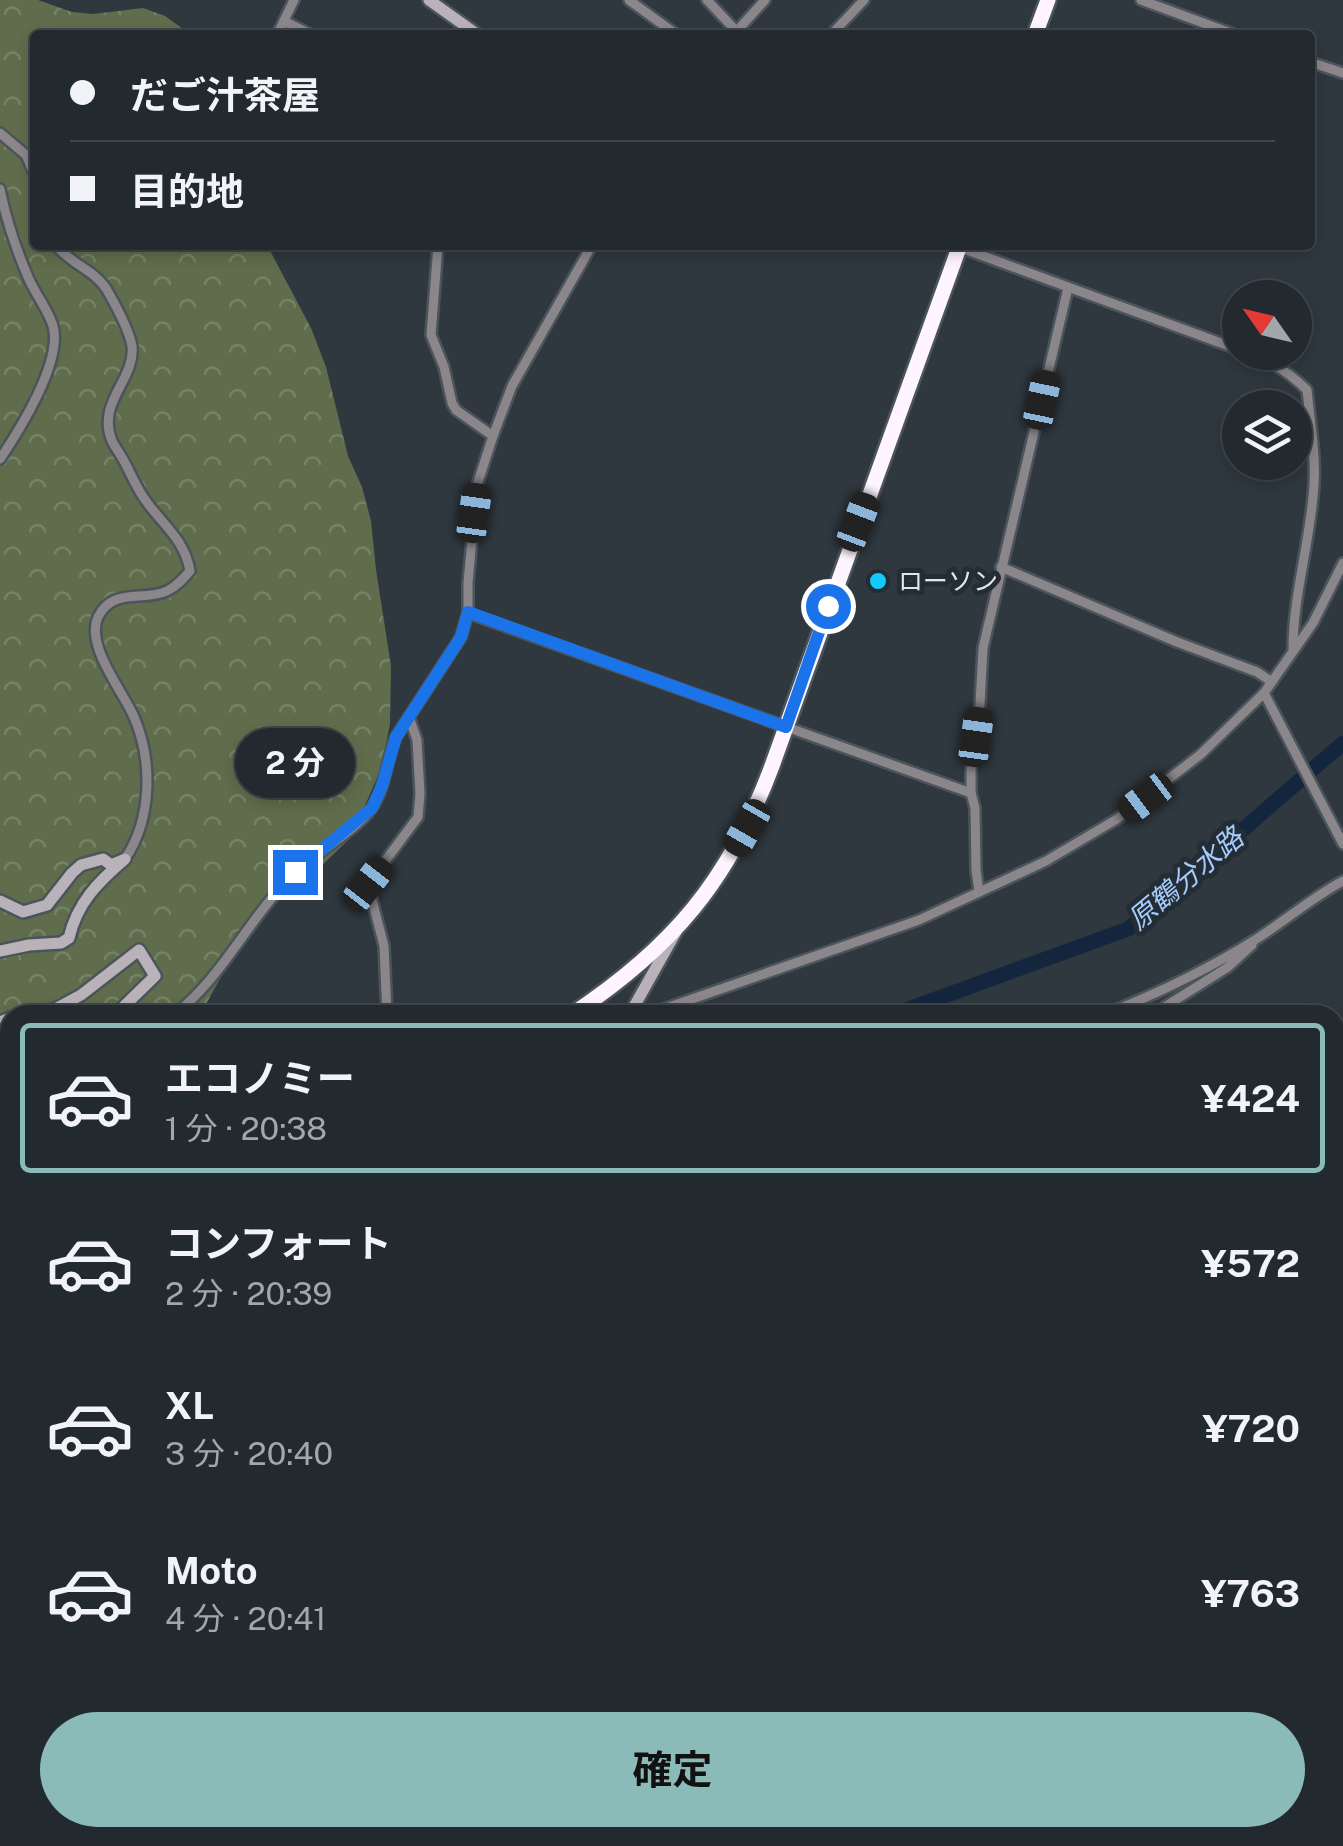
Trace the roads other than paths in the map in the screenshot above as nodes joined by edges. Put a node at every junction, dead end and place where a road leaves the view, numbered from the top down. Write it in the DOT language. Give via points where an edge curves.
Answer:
graph roads {
  1 [pos="294,0"];
  2 [pos="430,0"];
  3 [pos="628,0"];
  4 [pos="707,0"];
  5 [pos="765,0"];
  6 [pos="864,0"];
  7 [pos="1048,0"];
  8 [pos="1141,0"];
  9 [pos="284,21"];
  10 [pos="280,30"];
  11 [pos="302,30"];
  12 [pos="471,30"];
  13 [pos="670,30"];
  14 [pos="733,30"];
  15 [pos="739,30"];
  16 [pos="836,30"];
  17 [pos="1037,30"];
  18 [pos="1222,30"];
  19 [pos="1315,64"];
  20 [pos="1343,73"];
  21 [pos="0,133"];
  22 [pos="30,164"];
  23 [pos="0,189"];
  24 [pos="60,250"];
  25 [pos="438,250"];
  26 [pos="589,250"];
  27 [pos="956,250"];
  28 [pos="968,250"];
  29 [pos="1068,288"];
  30 [pos="1222,344"];
  31 [pos="1283,370"];
  32 [pos="493,436"];
  33 [pos="0,460"];
  34 [pos="1343,563"];
  35 [pos="1002,568"];
  36 [pos="468,612"];
  37 [pos="1293,652"];
  38 [pos="1272,682"];
  39 [pos="1266,695"];
  40 [pos="409,717"];
  41 [pos="786,727"];
  42 [pos="971,793"];
  43 [pos="1343,844"];
  44 [pos="125,859"];
  45 [pos="1343,881"];
  46 [pos="980,892"];
  47 [pos="0,901"];
  48 [pos="678,928"];
  49 [pos="1261,936"];
  50 [pos="0,951"];
  51 [pos="63,1005"];
  52 [pos="125,1005"];
  53 [pos="185,1005"];
  54 [pos="386,1005"];
  55 [pos="585,1005"];
  56 [pos="638,1005"];
  57 [pos="663,1005"];
  58 [pos="1127,1005"];
  59 [pos="1168,1005"];
  1 -- 9 [label="street"];
  2 -- 12 [label="street"];
  3 -- 13 [label="street"];
  4 -- 14 [label="street"];
  5 -- 15 [label="street"];
  6 -- 16 [label="street"];
  7 -- 17 [label="highway"];
  8 -- 18 [label="street"];
  9 -- 10 [label="street"];
  9 -- 11 [label="street"];
  19 -- 20 [label="street"];
  21 -- 22 [label="street"];
  23 -- 33 [label="street" via="29,279 54,327 54,350 38,394"];
  24 -- 44 [label="street" via="100,279 126,329 132,348 110,406 112,439 140,494 188,556 190,571 170,590 110,602 95,630 133,715 146,765 142,820"];
  25 -- 32 [label="street" via="431,335 456,410"];
  26 -- 32 [label="street" via="512,386"];
  27 -- 41 [label="highway"];
  28 -- 29 [label="street"];
  29 -- 30 [label="street"];
  29 -- 35 [label="street"];
  31 -- 37 [label="street" via="1308,390 1314,482"];
  32 -- 36 [label="street" via="478,485"];
  34 -- 37 [label="street"];
  35 -- 38 [label="street"];
  35 -- 42 [label="street" via="983,648"];
  36 -- 40 [label="street" via="461,637"];
  36 -- 41 [label="street"];
  37 -- 38 [label="street"];
  38 -- 39 [label="street"];
  39 -- 43 [label="street"];
  39 -- 46 [label="street" via="1117,819"];
  40 -- 53 [label="street" via="372,808 288,880"];
  40 -- 54 [label="street" via="417,740 418,817 368,884 384,946"];
  41 -- 42 [label="street"];
  41 -- 48 [label="highway" via="747,828"];
  42 -- 46 [label="street"];
  44 -- 47 [label="street" via="81,865 47,905 23,912"];
  44 -- 50 [label="street" via="82,902 69,938"];
  45 -- 49 [label="street"];
  46 -- 57 [label="street" via="919,920"];
  48 -- 55 [label="highway"];
  48 -- 56 [label="street"];
  49 -- 58 [label="street"];
  49 -- 59 [label="street" via="1228,967"];
  51 -- 52 [label="street" via="139,950 155,976"];
}
